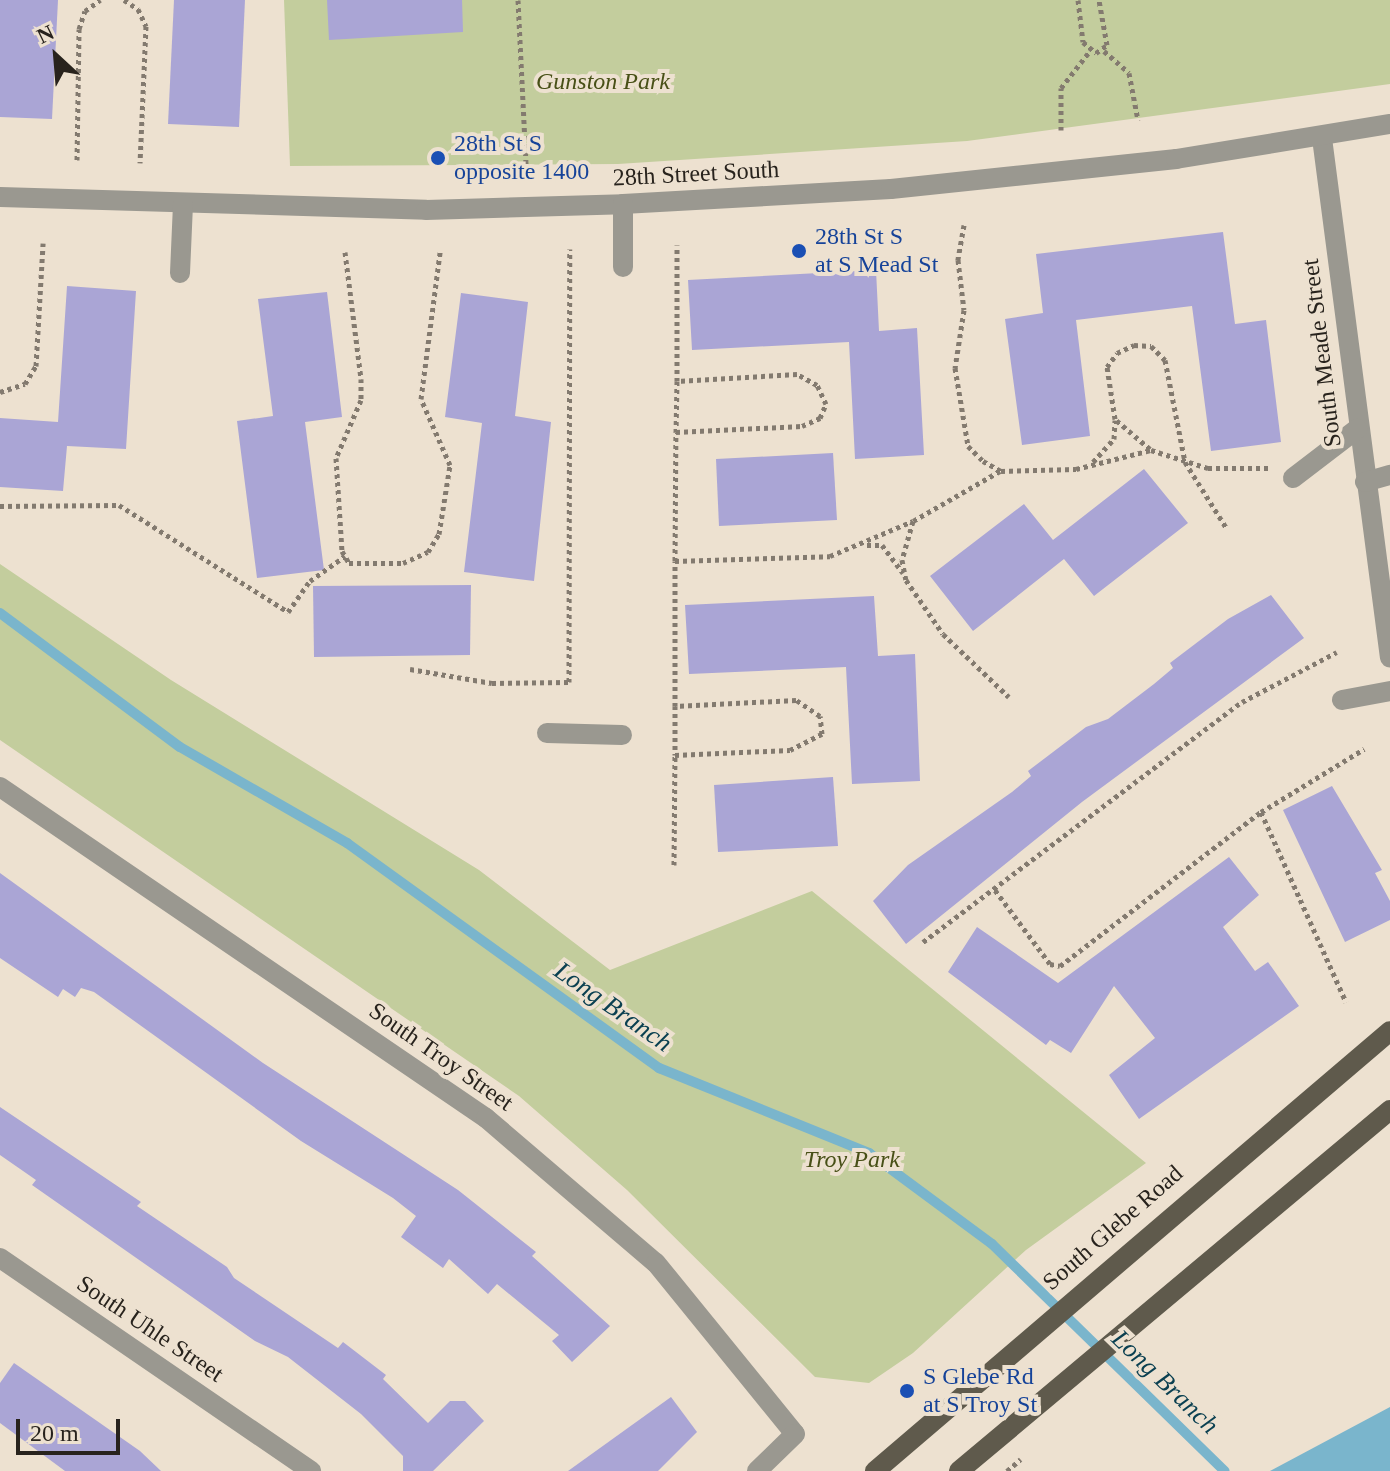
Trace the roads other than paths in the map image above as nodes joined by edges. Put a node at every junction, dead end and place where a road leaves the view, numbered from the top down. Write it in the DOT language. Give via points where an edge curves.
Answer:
graph roads {
  1 [pos="1390,124"];
  2 [pos="1322,138"];
  3 [pos="0,197"];
  4 [pos="623,204"];
  5 [pos="183,205"];
  6 [pos="623,267"];
  7 [pos="180,273"];
  8 [pos="1357,429"];
  9 [pos="1284,473"];
  10 [pos="1390,475"];
  11 [pos="1365,482"];
  12 [pos="1390,658"];
  13 [pos="1390,691"];
  14 [pos="1342,700"];
  15 [pos="547,733"];
  16 [pos="622,735"];
  17 [pos="0,787"];
  18 [pos="1390,1031"];
  19 [pos="1390,1110"];
  20 [pos="0,1258"];
  21 [pos="311,1471"];
  22 [pos="757,1471"];
  23 [pos="875,1471"];
  24 [pos="959,1471"];
  1 -- 2 [label="street, 28th Street South"];
  2 -- 4 [label="street, 28th Street South" via="891,189"];
  2 -- 8 [label="street, South Meade Street"];
  3 -- 5 [label="street, 28th Street South"];
  4 -- 5 [label="street, 28th Street South" via="426,210"];
  4 -- 6 [label="street"];
  5 -- 7 [label="street"];
  8 -- 9 [label="street"];
  8 -- 11 [label="street, South Meade Street"];
  10 -- 11 [label="street"];
  11 -- 12 [label="street, South Meade Street"];
  13 -- 14 [label="street"];
  15 -- 16 [label="street"];
  17 -- 22 [label="street, South Troy Street" via="486,1118 656,1263 795,1434"];
  18 -- 23 [label="main road, South Glebe Road"];
  19 -- 24 [label="main road"];
  20 -- 21 [label="street, South Uhle Street"];
}
